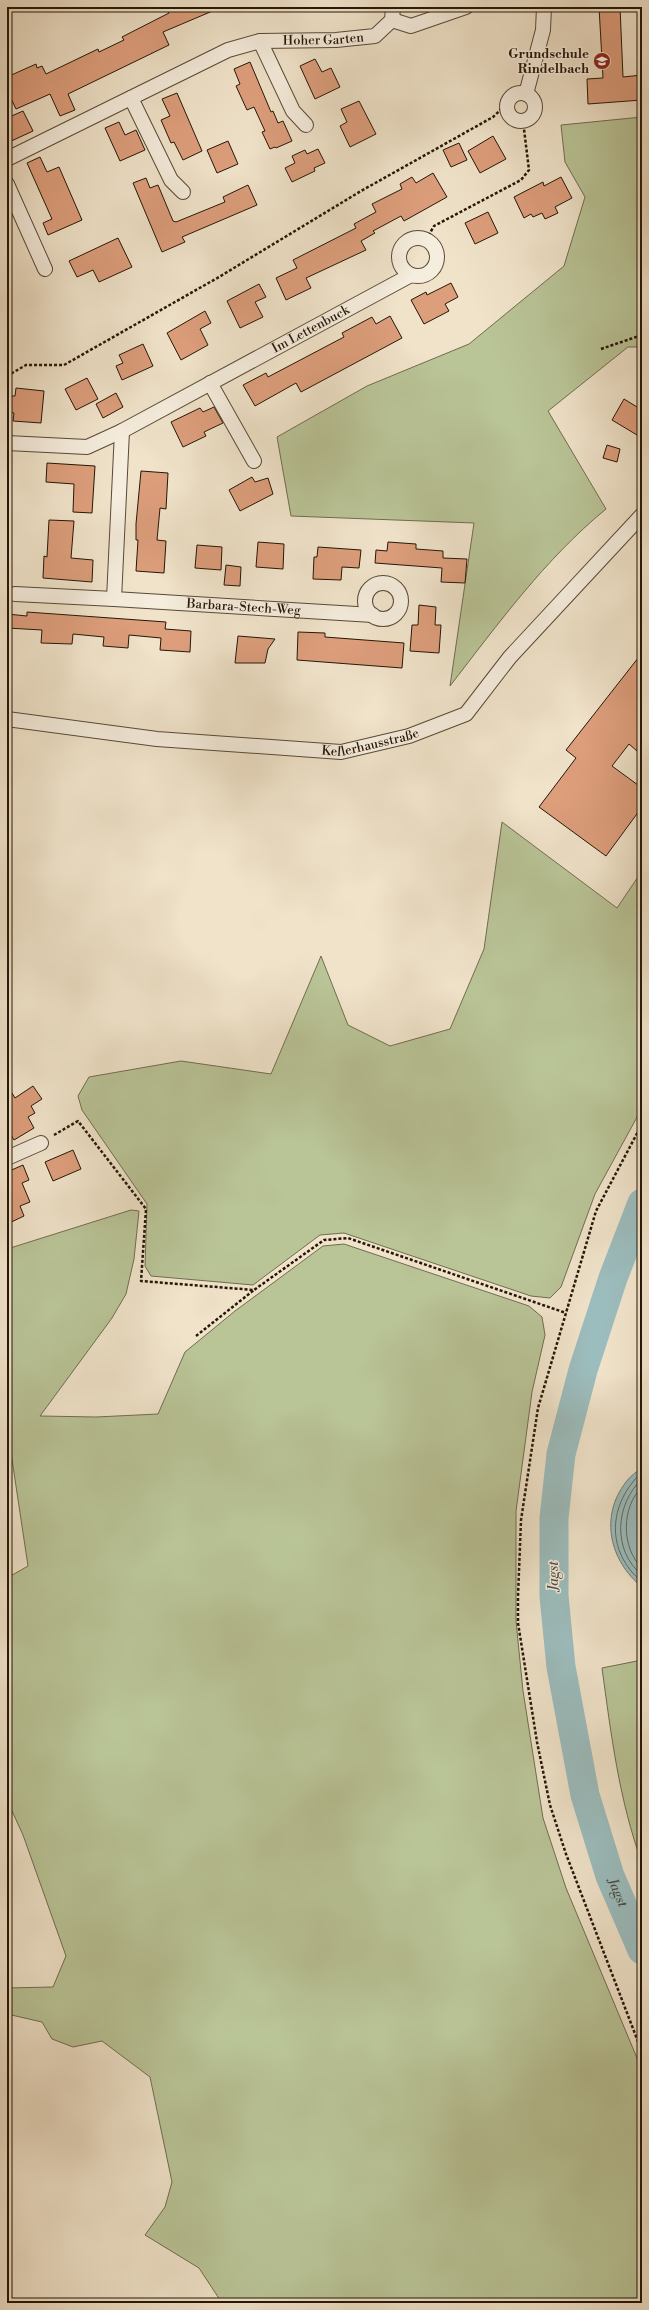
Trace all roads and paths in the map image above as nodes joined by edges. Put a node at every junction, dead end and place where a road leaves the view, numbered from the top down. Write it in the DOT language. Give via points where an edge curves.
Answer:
graph roads {
  1 [pos="466,7"];
  2 [pos="544,7"];
  3 [pos="393,13"];
  4 [pos="260,41"];
  5 [pos="526,94"];
  6 [pos="132,98"];
  7 [pos="508,103"];
  8 [pos="523,120"];
  9 [pos="306,125"];
  10 [pos="7,159"];
  11 [pos="7,184"];
  12 [pos="182,192"];
  13 [pos="426,240"];
  14 [pos="44,269"];
  15 [pos="411,275"];
  16 [pos="642,335"];
  17 [pos="601,349"];
  18 [pos="7,376"];
  19 [pos="210,383"];
  20 [pos="122,432"];
  21 [pos="7,443"];
  22 [pos="254,461"];
  23 [pos="642,515"];
  24 [pos="16,594"];
  25 [pos="114,599"];
  26 [pos="373,615"];
  27 [pos="7,719"];
  28 [pos="642,1124"];
  29 [pos="41,1143"];
  30 [pos="7,1158"];
  31 [pos="254,1290"];
  32 [pos="566,1313"];
  33 [pos="196,1336"];
  34 [pos="642,2052"];
  1 -- 3 [label="street" via="411,26"];
  2 -- 5 [label="street" via="543,30"];
  3 -- 4 [label="street, Hoher Garten" via="375,36 336,40"];
  4 -- 6 [label="street, Hoher Garten" via="228,50"];
  4 -- 9 [label="street, Hoher Garten" via="293,111"];
  5 -- 7 [label="street" via="518,94"];
  5 -- 8 [label="street" via="533,100 535,108 531,116"];
  6 -- 10 [label="street, Hoher Garten"];
  6 -- 12 [label="street" via="170,180"];
  7 -- 8 [label="street" via="511,116"];
  7 -- 18 [label="path" via="494,117 361,191 220,277 64,365 26,365"];
  8 -- 13 [label="path" via="529,170 521,180 434,226"];
  11 -- 14 [label="street"];
  13 -- 15 [label="street, Im Lettenbuck" via="434,248 437,260 430,272 424,275"];
  13 -- 15 [label="street" via="413,238 400,250 398,256 402,268"];
  15 -- 19 [label="street, Im Lettenbuck"];
  16 -- 17 [label="path"];
  19 -- 20 [label="street, Im Lettenbuck"];
  19 -- 22 [label="street"];
  20 -- 21 [label="street, Im Lettenbuck" via="87,447"];
  20 -- 25 [label="street"];
  23 -- 27 [label="street, Kellerhausstraße" via="510,657 466,714 409,736 341,752 157,739"];
  24 -- 25 [label="street, Barbara-Stech-Weg"];
  25 -- 26 [label="street, Barbara-Stech-Weg"];
  28 -- 32 [label="path" via="596,1211"];
  29 -- 30 [label="street"];
  29 -- 31 [label="path" via="78,1121 146,1209 141,1281"];
  31 -- 32 [label="path" via="324,1240 348,1238"];
  31 -- 33 [label="path"];
  32 -- 34 [label="path" via="538,1408 526,1483 521,1520 518,1623 550,1805"];
}
